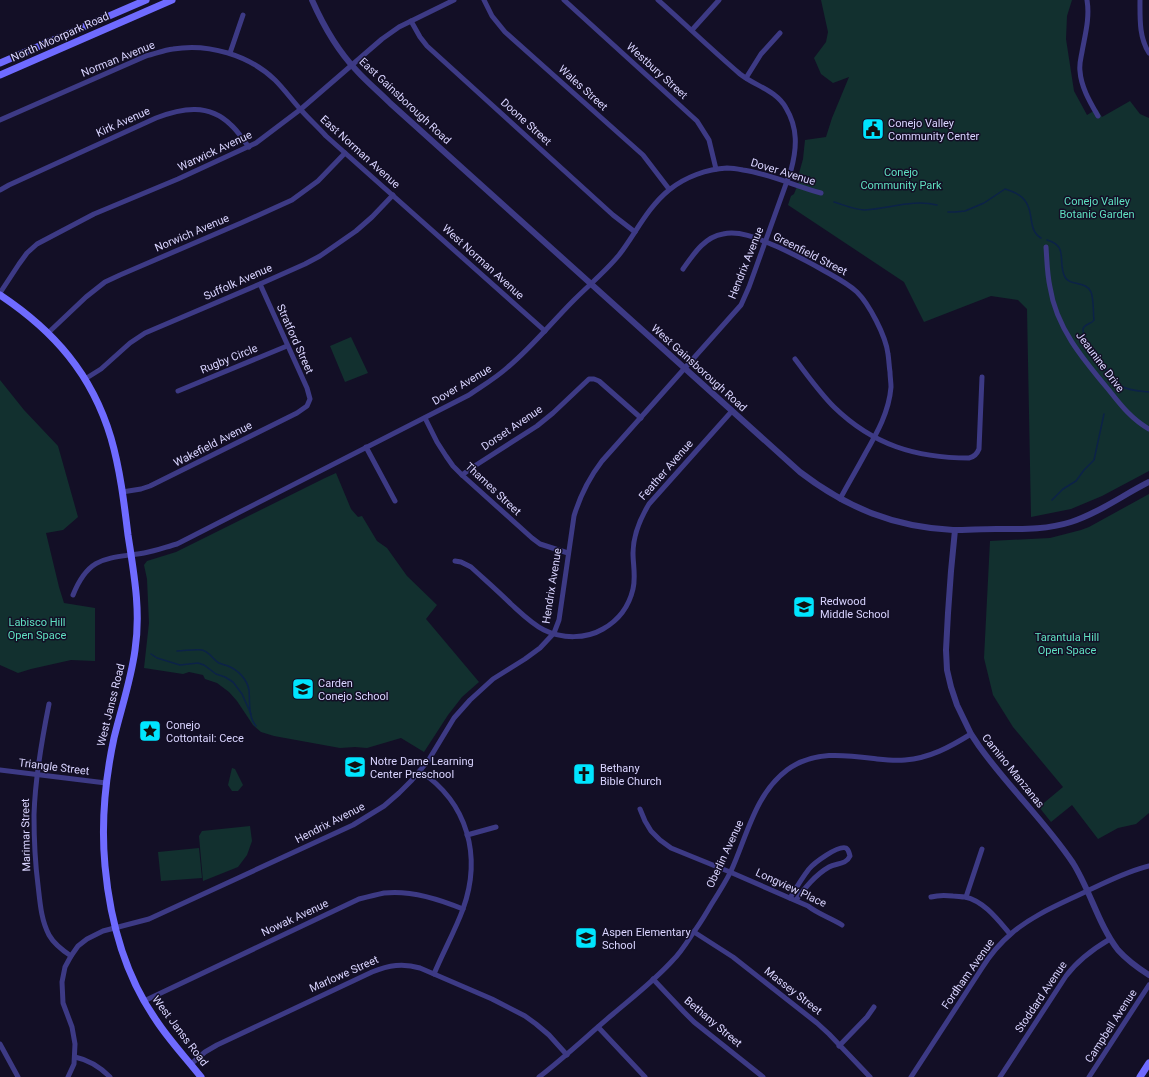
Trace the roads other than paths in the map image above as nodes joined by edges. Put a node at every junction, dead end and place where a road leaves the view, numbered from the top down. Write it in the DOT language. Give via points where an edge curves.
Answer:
graph roads {
  1 [pos="146,0"];
  2 [pos="172,0"];
  3 [pos="312,0"];
  4 [pos="454,0"];
  5 [pos="484,0"];
  6 [pos="564,0"];
  7 [pos="658,0"];
  8 [pos="719,0"];
  9 [pos="1087,0"];
  10 [pos="1140,0"];
  11 [pos="243,15"];
  12 [pos="411,21"];
  13 [pos="692,30"];
  14 [pos="780,33"];
  15 [pos="230,53"];
  16 [pos="1149,53"];
  17 [pos="0,63"];
  18 [pos="352,65"];
  19 [pos="0,76"];
  20 [pos="746,78"];
  21 [pos="300,110"];
  22 [pos="1098,116"];
  23 [pos="0,120"];
  24 [pos="249,147"];
  25 [pos="345,153"];
  26 [pos="716,169"];
  27 [pos="466,170"];
  28 [pos="787,182"];
  29 [pos="670,189"];
  30 [pos="0,190"];
  31 [pos="821,193"];
  32 [pos="393,195"];
  33 [pos="407,208"];
  34 [pos="635,232"];
  35 [pos="766,242"];
  36 [pos="1046,247"];
  37 [pos="683,269"];
  38 [pos="592,283"];
  39 [pos="260,284"];
  40 [pos="0,294"];
  41 [pos="545,331"];
  42 [pos="48,333"];
  43 [pos="287,346"];
  44 [pos="795,359"];
  45 [pos="685,368"];
  46 [pos="982,377"];
  47 [pos="85,379"];
  48 [pos="178,391"];
  49 [pos="308,403"];
  50 [pos="732,411"];
  51 [pos="425,418"];
  52 [pos="641,418"];
  53 [pos="1149,429"];
  54 [pos="874,437"];
  55 [pos="366,447"];
  56 [pos="462,475"];
  57 [pos="1149,482"];
  58 [pos="122,492"];
  59 [pos="840,499"];
  60 [pos="395,501"];
  61 [pos="955,530"];
  62 [pos="568,552"];
  63 [pos="131,554"];
  64 [pos="456,561"];
  65 [pos="73,595"];
  66 [pos="554,633"];
  67 [pos="49,704"];
  68 [pos="971,734"];
  69 [pos="0,770"];
  70 [pos="420,771"];
  71 [pos="38,776"];
  72 [pos="106,783"];
  73 [pos="640,809"];
  74 [pos="496,826"];
  75 [pos="467,835"];
  76 [pos="982,849"];
  77 [pos="1149,866"];
  78 [pos="730,872"];
  79 [pos="1088,891"];
  80 [pos="931,897"];
  81 [pos="790,898"];
  82 [pos="966,898"];
  83 [pos="796,900"];
  84 [pos="463,909"];
  85 [pos="842,925"];
  86 [pos="115,927"];
  87 [pos="694,932"];
  88 [pos="1010,934"];
  89 [pos="1110,938"];
  90 [pos="71,956"];
  91 [pos="434,974"];
  92 [pos="1149,975"];
  93 [pos="653,979"];
  94 [pos="1149,985"];
  95 [pos="144,1001"];
  96 [pos="874,1007"];
  97 [pos="598,1027"];
  98 [pos="0,1044"];
  99 [pos="840,1046"];
  100 [pos="567,1055"];
  101 [pos="75,1057"];
  102 [pos="1149,1063"];
  103 [pos="191,1064"];
  104 [pos="18,1077"];
  105 [pos="68,1077"];
  106 [pos="110,1077"];
  107 [pos="201,1077"];
  108 [pos="539,1077"];
  109 [pos="645,1077"];
  110 [pos="763,1077"];
  111 [pos="870,1077"];
  112 [pos="911,1077"];
  113 [pos="1000,1077"];
  114 [pos="1089,1077"];
  115 [pos="1140,1077"];
  1 -- 17 [label="main road, North Moorpark Road"];
  2 -- 19 [label="main road, North Moorpark Road"];
  3 -- 18 [label="street, East Gainsborough Road" via="329,34"];
  4 -- 12 [label="street, Warwick Avenue"];
  5 -- 29 [label="street, Wales Street" via="492,16 505,32 638,151"];
  6 -- 26 [label="street, Westbury Street" via="697,122 709,140"];
  7 -- 13 [label="street, Hendrix Avenue"];
  8 -- 13 [label="street"];
  9 -- 22 [label="street" via="1087,23 1080,70 1084,89"];
  10 -- 16 [label="street" via="1142,37"];
  11 -- 15 [label="street"];
  12 -- 18 [label="street, Warwick Avenue" via="399,26"];
  12 -- 34 [label="street, Doone Street" via="426,46"];
  13 -- 20 [label="street, Hendrix Avenue"];
  14 -- 20 [label="street" via="761,54"];
  15 -- 21 [label="street, Norman Avenue" via="266,72"];
  15 -- 23 [label="street, Norman Avenue" via="187,48 159,52"];
  18 -- 21 [label="street, Warwick Avenue"];
  18 -- 27 [label="street, East Gainsborough Road" via="390,103"];
  20 -- 28 [label="street, Hendrix Avenue" via="776,96 786,107 793,121 796,134 795,156"];
  21 -- 24 [label="street, Warwick Avenue"];
  21 -- 25 [label="street, East Norman Avenue"];
  24 -- 30 [label="street, Kirk Avenue" via="232,126 217,114 201,109 179,111 149,121"];
  24 -- 40 [label="street, Warwick Avenue" via="94,214 38,244 27,253"];
  25 -- 32 [label="street, East Norman Avenue"];
  25 -- 42 [label="street, Norwich Avenue" via="318,181 292,200 105,282"];
  26 -- 28 [label="street, Dover Avenue" via="730,168 756,172"];
  26 -- 29 [label="street, Dover Avenue" via="684,180"];
  27 -- 38 [label="street, West Gainsborough Road"];
  28 -- 31 [label="street, Dover Avenue"];
  28 -- 35 [label="street, Hendrix Avenue"];
  29 -- 34 [label="street, Dover Avenue" via="651,208"];
  32 -- 33 [label="street, East Norman Avenue"];
  32 -- 39 [label="street, Suffolk Avenue" via="356,231 320,256"];
  33 -- 41 [label="street, West Norman Avenue"];
  34 -- 38 [label="street, Dover Avenue" via="616,258"];
  35 -- 37 [label="street, Greenfield Street" via="747,235 723,233 702,244"];
  35 -- 45 [label="street, Hendrix Avenue" via="740,305"];
  35 -- 54 [label="street, Greenfield Street" via="848,285 869,309 887,348 891,386 884,417"];
  36 -- 53 [label="street, Jeaunine Drive" via="1050,286 1056,311 1072,343 1125,410"];
  38 -- 41 [label="street, Dover Avenue"];
  38 -- 45 [label="street, West Gainsborough Road"];
  39 -- 43 [label="street, Stratford Street"];
  39 -- 47 [label="street, Suffolk Avenue" via="145,333"];
  40 -- 42 [label="main road, West Janss Road"];
  41 -- 51 [label="street, Dover Avenue" via="495,378"];
  42 -- 47 [label="main road, West Janss Road" via="67,353"];
  43 -- 48 [label="street, Rugby Circle"];
  43 -- 49 [label="street, Stratford Street" via="310,395"];
  44 -- 54 [label="street" via="835,408"];
  45 -- 50 [label="street, West Gainsborough Road"];
  45 -- 52 [label="street, Hendrix Avenue"];
  46 -- 54 [label="street" via="979,449 972,457 940,457 913,453"];
  47 -- 58 [label="main road, West Janss Road" via="111,437"];
  49 -- 58 [label="street, Wakefield Avenue" via="297,413 150,486"];
  50 -- 59 [label="street, West Gainsborough Road" via="800,472"];
  50 -- 66 [label="street, Feather Avenue" via="659,492 641,517 633,550 635,581 622,614 593,634 571,637"];
  51 -- 55 [label="street, Dover Avenue"];
  51 -- 56 [label="street, Thames Street" via="446,456"];
  52 -- 56 [label="street, Dorset Avenue" via="600,381 589,379 537,426"];
  52 -- 62 [label="street, Hendrix Avenue" via="594,471 584,489 574,516"];
  54 -- 59 [label="street, Greenfield Street"];
  55 -- 60 [label="street"];
  55 -- 63 [label="street, Dover Avenue" via="177,544"];
  56 -- 62 [label="street, Thames Street" via="540,544"];
  57 -- 61 [label="street" via="1085,517 1061,525 1034,529"];
  58 -- 63 [label="main road, West Janss Road"];
  59 -- 61 [label="street, West Gainsborough Road" via="886,519"];
  61 -- 68 [label="street, Camino Manzanas" via="948,613 947,670 957,705"];
  62 -- 66 [label="street, Hendrix Avenue" via="559,620"];
  63 -- 65 [label="street, Dover Avenue" via="107,558 92,566 84,573"];
  63 -- 72 [label="main road, West Janss Road" via="138,606 137,637"];
  64 -- 66 [label="street, Feather Avenue" via="471,567 524,616 544,630"];
  66 -- 70 [label="street, Hendrix Avenue" via="533,654 493,679 470,700 454,718"];
  67 -- 71 [label="street, Marimar Street"];
  68 -- 78 [label="street, Oberlin Avenue" via="942,751 917,759 903,761 825,755 789,769 763,796"];
  68 -- 79 [label="street, Camino Manzanas" via="985,755 1059,844"];
  69 -- 71 [label="street, Triangle Street"];
  70 -- 75 [label="street" via="444,791 458,812"];
  70 -- 86 [label="street, Hendrix Avenue" via="384,806 353,825 149,919"];
  71 -- 72 [label="street, Triangle Street"];
  71 -- 90 [label="street, Marimar Street" via="34,814 36,872 42,918 56,944"];
  72 -- 86 [label="main road, West Janss Road" via="105,863"];
  73 -- 78 [label="street, Longview Place" via="644,822 651,831 671,848"];
  74 -- 75 [label="street"];
  75 -- 84 [label="street" via="471,870"];
  76 -- 82 [label="street"];
  77 -- 79 [label="street, Fordham Avenue" via="1123,874"];
  78 -- 81 [label="street, Longview Place"];
  78 -- 87 [label="street, Oberlin Avenue"];
  79 -- 88 [label="street, Fordham Avenue" via="1035,916"];
  79 -- 89 [label="street, Camino Manzanas"];
  80 -- 82 [label="street" via="945,895"];
  81 -- 83 [label="street, Longview Place"];
  81 -- 83 [label="street" via="809,869 825,856 845,848 850,856 849,860 822,871"];
  82 -- 88 [label="street" via="986,908"];
  83 -- 85 [label="street, Longview Place"];
  84 -- 91 [label="street"];
  84 -- 95 [label="street, Nowak Avenue" via="416,895 385,893 359,899"];
  86 -- 90 [label="street, Hendrix Avenue" via="87,939"];
  86 -- 95 [label="main road, West Janss Road" via="127,965"];
  87 -- 93 [label="street, Oberlin Avenue" via="673,961"];
  87 -- 99 [label="street, Massey Street" via="732,957 811,1018"];
  88 -- 112 [label="street, Fordham Avenue" via="986,961"];
  89 -- 92 [label="street, Camino Manzanas" via="1127,959"];
  89 -- 113 [label="street, Stoddard Avenue" via="1073,967"];
  90 -- 101 [label="street, Hendrix Avenue" via="64,972 62,991 63,1003 74,1033"];
  91 -- 100 [label="street, Marlowe Street" via="525,1016 549,1035"];
  91 -- 103 [label="street, Marlowe Street" via="409,965 384,967 216,1045"];
  93 -- 97 [label="street, Oberlin Avenue"];
  93 -- 110 [label="street, Bethany Street" via="694,1022"];
  94 -- 114 [label="street, Campbell Avenue"];
  95 -- 103 [label="main road, West Janss Road" via="163,1030"];
  96 -- 99 [label="street"];
  97 -- 100 [label="street, Oberlin Avenue"];
  97 -- 109 [label="street"];
  98 -- 104 [label="street"];
  99 -- 111 [label="street, Massey Street"];
  100 -- 108 [label="street, Oberlin Avenue"];
  101 -- 105 [label="street, Hendrix Avenue"];
  101 -- 106 [label="street" via="90,1062"];
  102 -- 115 [label="main road"];
  103 -- 107 [label="main road, West Janss Road"];
}
